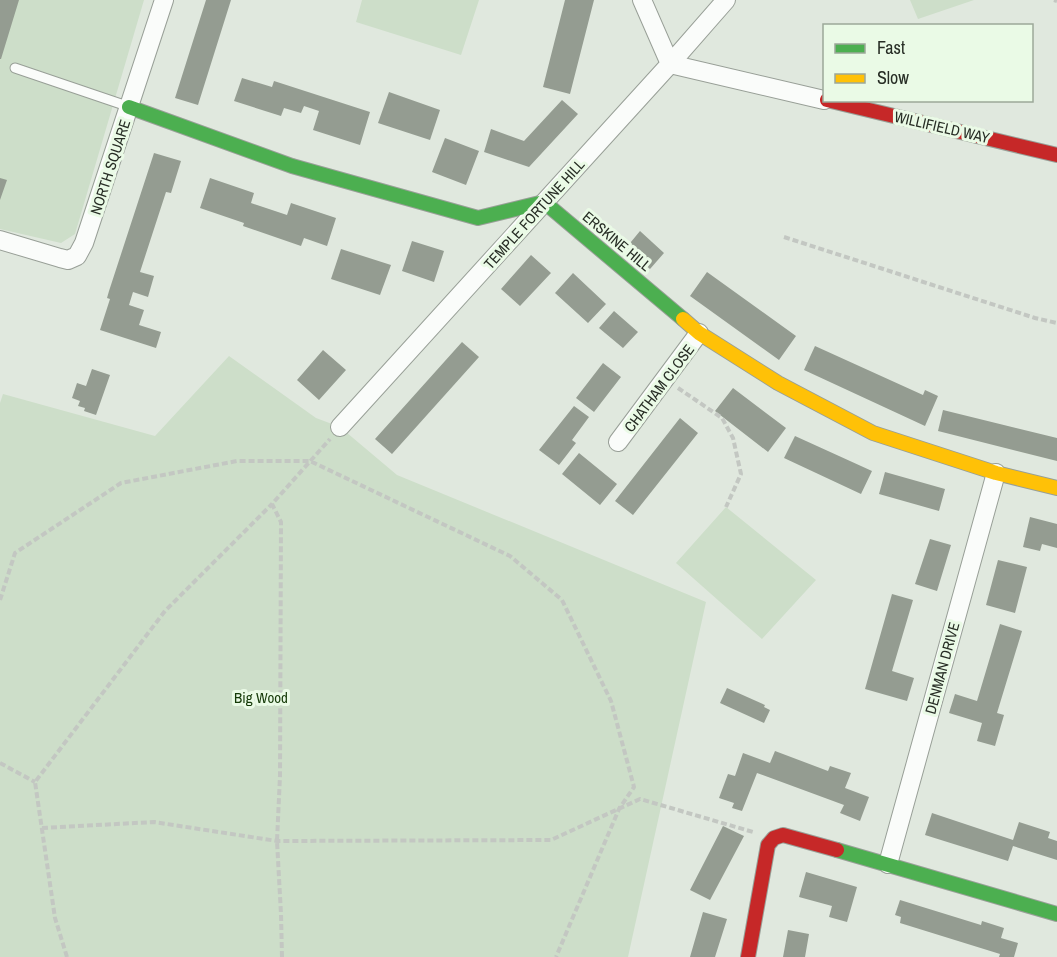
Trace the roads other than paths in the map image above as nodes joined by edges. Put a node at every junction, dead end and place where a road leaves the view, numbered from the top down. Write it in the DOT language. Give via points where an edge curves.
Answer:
graph roads {
  1 [pos="164,0"];
  2 [pos="642,0"];
  3 [pos="726,0"];
  4 [pos="670,64"];
  5 [pos="15,68"];
  6 [pos="823,99"];
  7 [pos="834,102"];
  8 [pos="129,107"];
  9 [pos="1057,155"];
  10 [pos="544,202"];
  11 [pos="0,240"];
  12 [pos="699,333"];
  13 [pos="340,427"];
  14 [pos="618,442"];
  15 [pos="996,473"];
  16 [pos="1057,488"];
  17 [pos="888,864"];
  18 [pos="1057,914"];
  19 [pos="748,957"];
  1 -- 8 [label="street, NORTH SQUARE"];
  2 -- 4 [label="street"];
  3 -- 4 [label="street, TEMPLE FORTUNE HILL"];
  4 -- 6 [label="street, WILLIFIELD WAY"];
  4 -- 10 [label="street, TEMPLE FORTUNE HILL"];
  5 -- 8 [label="lane"];
  7 -- 9 [label="street, WILLIFIELD WAY"];
  8 -- 10 [label="street" via="292,166 478,218"];
  8 -- 11 [label="street, NORTH SQUARE" via="77,256 68,260"];
  10 -- 12 [label="street, ERSKINE HILL"];
  10 -- 13 [label="street, TEMPLE FORTUNE HILL"];
  12 -- 14 [label="street, CHATHAM CLOSE"];
  12 -- 15 [label="street, ERSKINE HILL" via="778,383 873,433"];
  15 -- 16 [label="street, ERSKINE HILL"];
  15 -- 17 [label="street, DENMAN DRIVE"];
  17 -- 18 [label="street"];
  17 -- 19 [label="street" via="783,835 774,838 768,845"];
}
